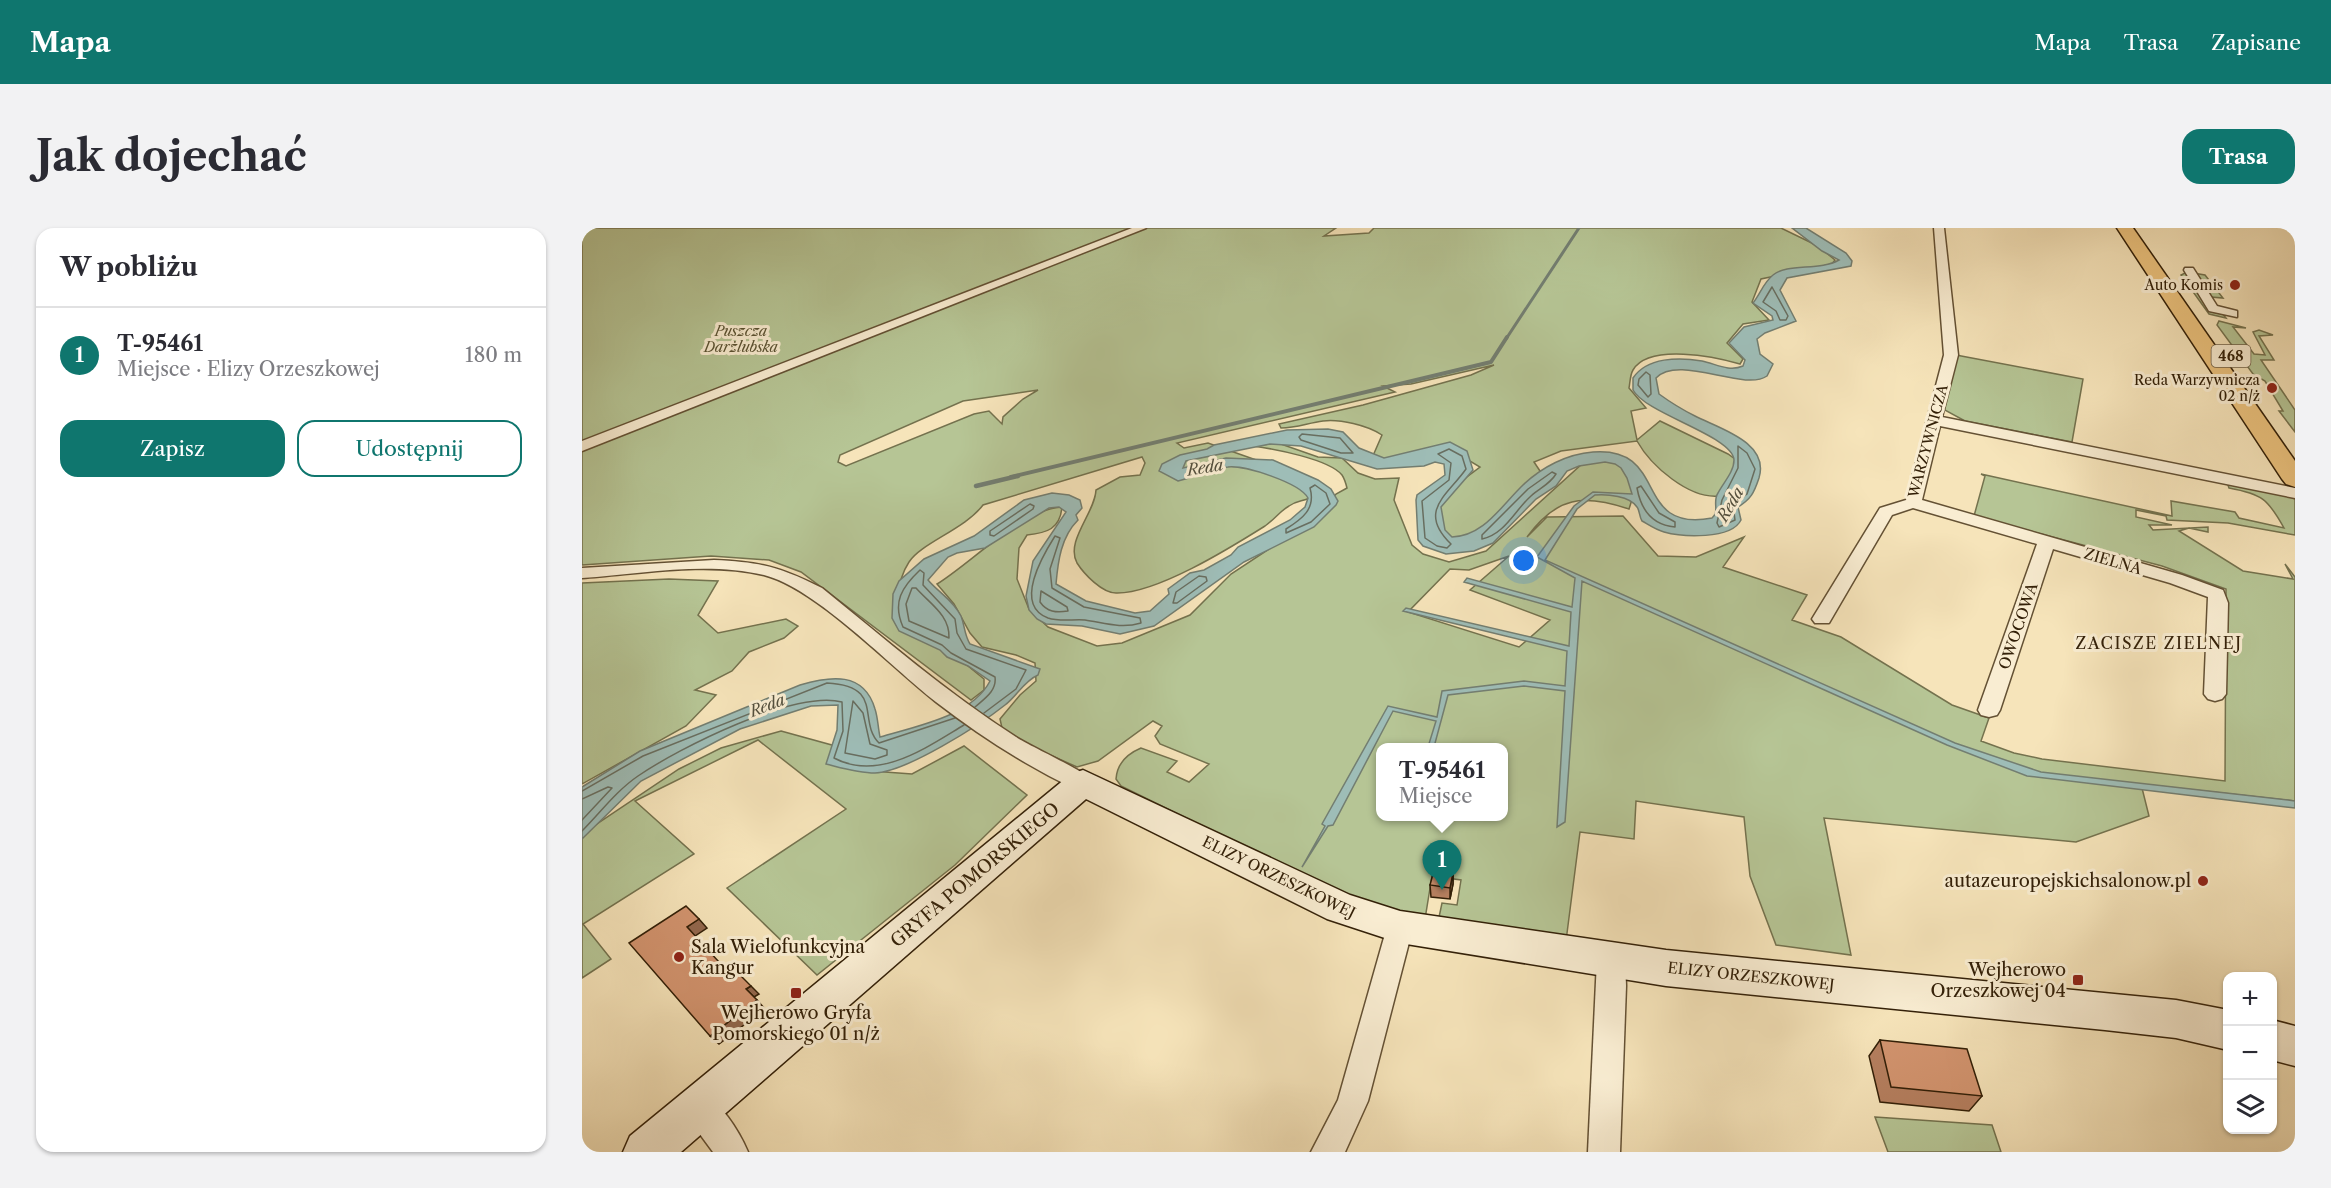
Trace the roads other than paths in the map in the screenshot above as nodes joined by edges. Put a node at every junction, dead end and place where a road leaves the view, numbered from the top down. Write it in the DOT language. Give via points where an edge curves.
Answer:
graph roads {
  1 [pos="1141,228"];
  2 [pos="1939,228"];
  3 [pos="2125,228"];
  4 [pos="2141,228"];
  5 [pos="2189,270"];
  6 [pos="2233,314"];
  7 [pos="1934,420"];
  8 [pos="582,446"];
  9 [pos="2295,446"];
  10 [pos="2295,479"];
  11 [pos="2295,493"];
  12 [pos="1913,503"];
  13 [pos="2047,542"];
  14 [pos="582,573"];
  15 [pos="1822,619"];
  16 [pos="2216,694"];
  17 [pos="1989,710"];
  18 [pos="1083,783"];
  19 [pos="1400,927"];
  20 [pos="1611,960"];
  21 [pos="2223,1029"];
  22 [pos="2277,1041"];
  23 [pos="2295,1046"];
  24 [pos="699,1107"];
  25 [pos="646,1152"];
  26 [pos="732,1152"];
  27 [pos="1327,1152"];
  28 [pos="1605,1152"];
  1 -- 8 [label="street"];
  2 -- 7 [label="street, WARZYWNICZA" via="1951,355"];
  3 -- 10 [label="main road, 468"];
  4 -- 9 [label="main road, 468"];
  5 -- 6 [label="street" via="2212,308"];
  7 -- 11 [label="street"];
  7 -- 12 [label="street, WARZYWNICZA"];
  12 -- 13 [label="street, ZIELNA"];
  12 -- 15 [label="street, WARZYWNICZA" via="1886,512"];
  13 -- 16 [label="street, ZIELNA" via="2185,581 2216,594"];
  13 -- 17 [label="street, OWOCOWA"];
  14 -- 18 [label="street, ELIZY ORZESZKOWEJ" via="715,566 754,568 785,576 815,592 981,724 1022,752"];
  18 -- 19 [label="street, ELIZY ORZESZKOWEJ" via="1340,908"];
  18 -- 24 [label="street, GRYFA POMORSKIEGO"];
  19 -- 20 [label="street, ELIZY ORZESZKOWEJ"];
  19 -- 27 [label="street" via="1353,1101"];
  20 -- 21 [label="street, ELIZY ORZESZKOWEJ" via="2105,1011"];
  20 -- 28 [label="street"];
  22 -- 23 [label="street"];
  24 -- 25 [label="street, GRYFA POMORSKIEGO"];
  24 -- 26 [label="street"];
}
